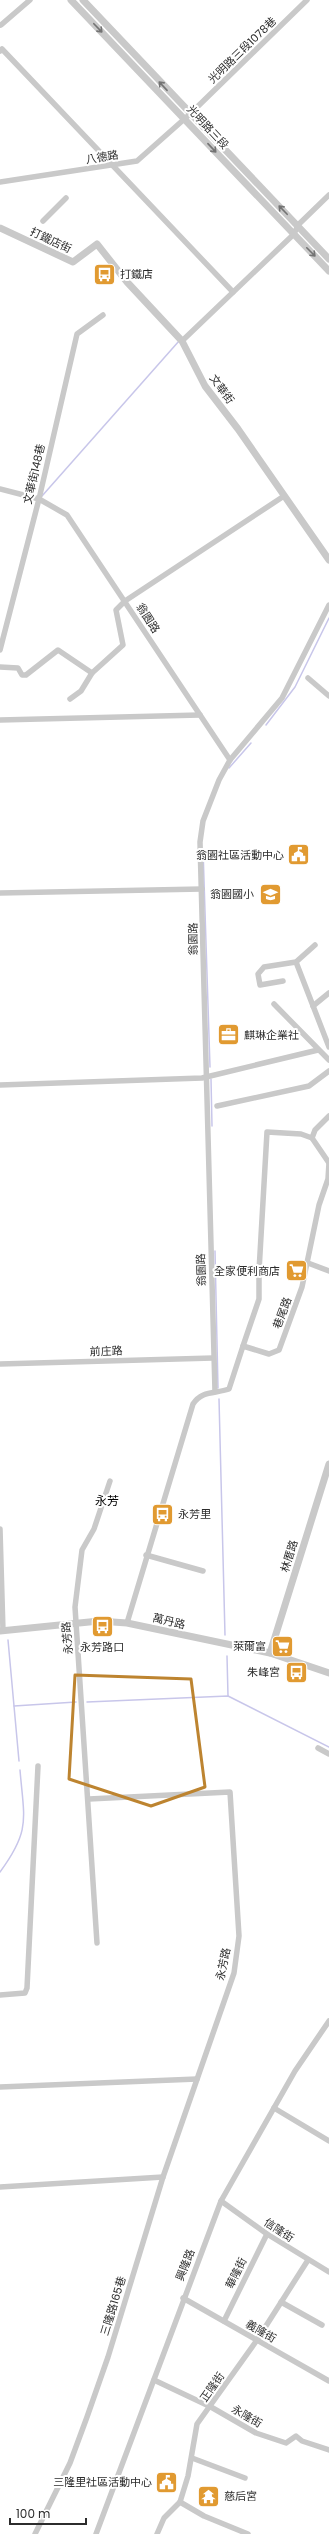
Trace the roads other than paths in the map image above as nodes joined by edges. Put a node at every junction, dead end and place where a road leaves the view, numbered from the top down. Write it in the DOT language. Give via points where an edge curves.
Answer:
graph roads {
  1 [pos="30,0"];
  2 [pos="71,0"];
  3 [pos="83,0"];
  4 [pos="308,0"];
  5 [pos="1,25"];
  6 [pos="0,51"];
  7 [pos="188,117"];
  8 [pos="111,165"];
  9 [pos="0,182"];
  10 [pos="329,195"];
  11 [pos="66,198"];
  12 [pos="43,221"];
  13 [pos="298,226"];
  14 [pos="0,228"];
  15 [pos="294,234"];
  16 [pos="90,248"];
  17 [pos="329,259"];
  18 [pos="329,270"];
  19 [pos="231,290"];
  20 [pos="103,315"];
  21 [pos="181,340"];
  22 [pos="0,489"];
  23 [pos="284,496"];
  24 [pos="39,497"];
  25 [pos="329,560"];
  26 [pos="125,600"];
  27 [pos="329,605"];
  28 [pos="0,650"];
  29 [pos="0,667"];
  30 [pos="92,673"];
  31 [pos="308,678"];
  32 [pos="329,696"];
  33 [pos="70,699"];
  34 [pos="200,715"];
  35 [pos="0,720"];
  36 [pos="230,760"];
  37 [pos="202,889"];
  38 [pos="0,893"];
  39 [pos="314,945"];
  40 [pos="296,962"];
  41 [pos="283,981"];
  42 [pos="329,993"];
  43 [pos="274,1004"];
  44 [pos="314,1006"];
  45 [pos="329,1047"];
  46 [pos="318,1050"];
  47 [pos="329,1060"];
  48 [pos="329,1071"];
  49 [pos="206,1076"];
  50 [pos="0,1085"];
  51 [pos="217,1106"];
  52 [pos="329,1116"];
  53 [pos="312,1138"];
  54 [pos="329,1163"];
  55 [pos="308,1263"];
  56 [pos="329,1271"];
  57 [pos="243,1346"];
  58 [pos="213,1358"];
  59 [pos="0,1364"];
  60 [pos="215,1391"];
  61 [pos="329,1464"];
  62 [pos="110,1481"];
  63 [pos="0,1529"];
  64 [pos="146,1555"];
  65 [pos="203,1571"];
  66 [pos="127,1623"];
  67 [pos="76,1624"];
  68 [pos="2,1631"];
  69 [pos="270,1653"];
  70 [pos="329,1673"];
  71 [pos="318,1748"];
  72 [pos="329,1754"];
  73 [pos="38,1766"];
  74 [pos="89,1799"];
  75 [pos="97,1943"];
  76 [pos="0,1995"];
  77 [pos="329,2021"];
  78 [pos="197,2079"];
  79 [pos="0,2087"];
  80 [pos="274,2108"];
  81 [pos="329,2141"];
  82 [pos="163,2177"];
  83 [pos="0,2187"];
  84 [pos="221,2201"];
  85 [pos="267,2234"];
  86 [pos="308,2260"];
  87 [pos="329,2272"];
  88 [pos="183,2298"];
  89 [pos="281,2302"];
  90 [pos="224,2321"];
  91 [pos="322,2324"];
  92 [pos="256,2340"];
  93 [pos="154,2380"];
  94 [pos="329,2381"];
  95 [pos="211,2407"];
  96 [pos="329,2450"];
  97 [pos="192,2458"];
  98 [pos="245,2478"];
  99 [pos="180,2502"];
  100 [pos="35,2534"];
  101 [pos="96,2534"];
  102 [pos="157,2534"];
  103 [pos="248,2534"];
  1 -- 5 [label="street"];
  2 -- 7 [label="street, 光明路三段, one-way"];
  7 -- 3 [label="street, 光明路三段, one-way"];
  4 -- 7 [label="street, 光明路三段1078巷"];
  6 -- 8 [label="street" via="2,50"];
  7 -- 8 [label="street, 八德路" via="137,161"];
  13 -- 7 [label="street, 光明路三段, one-way"];
  7 -- 15 [label="street, 光明路三段, one-way"];
  8 -- 9 [label="street, 八德路"];
  8 -- 19 [label="street"];
  10 -- 13 [label="street"];
  11 -- 12 [label="street"];
  13 -- 15 [label="street"];
  13 -- 17 [label="street, 光明路三段"];
  14 -- 16 [label="street, 打鐵店街" via="73,262"];
  15 -- 18 [label="street, 光明路三段, one-way"];
  15 -- 19 [label="street"];
  16 -- 21 [label="street, 文華街" via="97,244 127,282"];
  19 -- 21 [label="street"];
  20 -- 24 [label="street, 文華街148巷" via="77,334"];
  21 -- 23 [label="street, 文華街" via="205,386"];
  22 -- 24 [label="street, 翁園路"];
  23 -- 25 [label="street, 文華街"];
  23 -- 26 [label="street"];
  24 -- 26 [label="street, 翁園路" via="67,515"];
  24 -- 28 [label="street, 文華街148巷"];
  26 -- 30 [label="street" via="116,610 123,645"];
  26 -- 34 [label="street, 翁園路"];
  27 -- 36 [label="street, 翁園路" via="282,698"];
  29 -- 30 [label="street" via="18,668 22,675 26,675 58,650"];
  30 -- 33 [label="street" via="82,691"];
  31 -- 32 [label="street"];
  34 -- 35 [label="street"];
  34 -- 36 [label="street, 翁園路"];
  36 -- 37 [label="street, 翁園路" via="210,798 202,821"];
  37 -- 38 [label="street"];
  37 -- 49 [label="street, 翁園路"];
  39 -- 40 [label="street"];
  40 -- 41 [label="street" via="264,967 258,974 260,985"];
  40 -- 44 [label="street"];
  42 -- 44 [label="street"];
  43 -- 46 [label="street"];
  44 -- 45 [label="street"];
  46 -- 47 [label="street"];
  46 -- 49 [label="street"];
  48 -- 51 [label="street" via="309,1086"];
  49 -- 50 [label="street"];
  49 -- 58 [label="street, 翁園路"];
  52 -- 53 [label="street" via="315,1130"];
  53 -- 54 [label="street"];
  53 -- 57 [label="street" via="301,1134 267,1132 260,1293"];
  54 -- 55 [label="street, 巷尾路" via="328,1179 319,1205"];
  55 -- 56 [label="street"];
  55 -- 57 [label="street, 巷尾路" via="279,1350 269,1354"];
  57 -- 60 [label="street" via="231,1386 225,1391"];
  58 -- 59 [label="street, 前庄路"];
  58 -- 60 [label="street, 翁園路"];
  60 -- 64 [label="street" via="201,1396 193,1404"];
  61 -- 69 [label="street, 林厝路"];
  62 -- 67 [label="street, 永芳路" via="94,1529 82,1550 76,1592"];
  63 -- 68 [label="street"];
  64 -- 65 [label="street"];
  64 -- 66 [label="street"];
  66 -- 67 [label="street, 萬丹路" via="99,1621"];
  66 -- 69 [label="street, 萬丹路"];
  67 -- 68 [label="street, 萬丹路"];
  67 -- 74 [label="street, 永芳路"];
  69 -- 70 [label="street, 萬丹路"];
  71 -- 72 [label="street"];
  73 -- 76 [label="street" via="27,1988 25,1993"];
  74 -- 75 [label="street, 永芳路"];
  74 -- 78 [label="street, 永芳路" via="224,1791 231,1795 239,1936 234,1973"];
  77 -- 80 [label="street, 興隆路" via="303,2058"];
  78 -- 79 [label="street"];
  78 -- 82 [label="street, 三隆路165巷"];
  80 -- 81 [label="street"];
  80 -- 84 [label="street, 興隆路"];
  82 -- 83 [label="street"];
  82 -- 100 [label="street, 三隆路165巷" via="87,2417 70,2463"];
  84 -- 85 [label="street, 信隆街"];
  84 -- 88 [label="street, 興隆路"];
  85 -- 86 [label="street, 信隆街"];
  85 -- 90 [label="street, 華隆街"];
  86 -- 87 [label="street, 信隆街"];
  86 -- 89 [label="street, 正隆街"];
  88 -- 90 [label="street, 義隆街"];
  88 -- 93 [label="street, 興隆路"];
  89 -- 91 [label="street"];
  89 -- 92 [label="street, 正隆街"];
  90 -- 92 [label="street, 義隆街"];
  92 -- 94 [label="street, 義隆街"];
  92 -- 95 [label="street, 正隆街"];
  93 -- 95 [label="street, 永隆街"];
  93 -- 101 [label="street, 興隆路"];
  95 -- 96 [label="street, 永隆街" via="260,2435 286,2443 296,2436 302,2441"];
  95 -- 97 [label="street, 正隆街" via="197,2424"];
  97 -- 98 [label="street"];
  97 -- 99 [label="street, 正隆街"];
  99 -- 102 [label="street, 正隆街" via="160,2523"];
  99 -- 103 [label="street" via="204,2516"];
}
